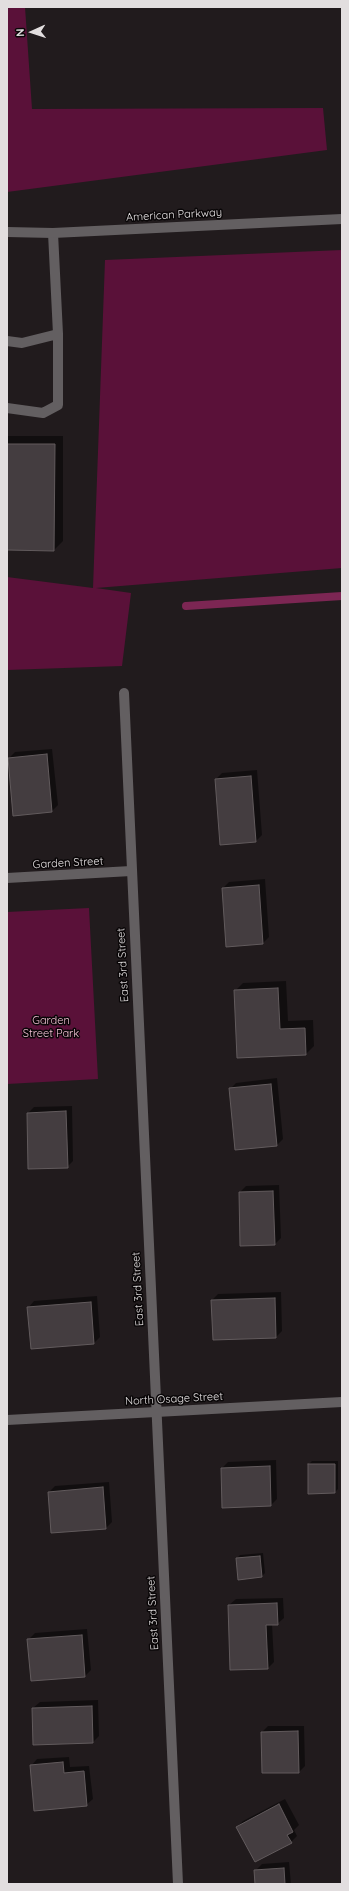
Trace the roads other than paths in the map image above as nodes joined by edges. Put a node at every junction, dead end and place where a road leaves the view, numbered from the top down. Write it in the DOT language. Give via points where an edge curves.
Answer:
graph roads {
  1 [pos="342,218"];
  2 [pos="7,232"];
  3 [pos="53,233"];
  4 [pos="58,334"];
  5 [pos="7,340"];
  6 [pos="7,408"];
  7 [pos="124,693"];
  8 [pos="131,871"];
  9 [pos="7,878"];
  10 [pos="342,1402"];
  11 [pos="155,1412"];
  12 [pos="7,1420"];
  13 [pos="178,1884"];
  1 -- 3 [label="street, American Parkway"];
  2 -- 3 [label="street, American Parkway"];
  3 -- 4 [label="street"];
  4 -- 5 [label="street" via="22,343"];
  4 -- 6 [label="street" via="58,405 43,413"];
  7 -- 8 [label="street, East 3rd Street"];
  8 -- 9 [label="street, Garden Street"];
  8 -- 11 [label="street, East 3rd Street"];
  10 -- 11 [label="street, North Osage Street"];
  11 -- 12 [label="street, North Osage Street"];
  11 -- 13 [label="street, East 3rd Street"];
}
